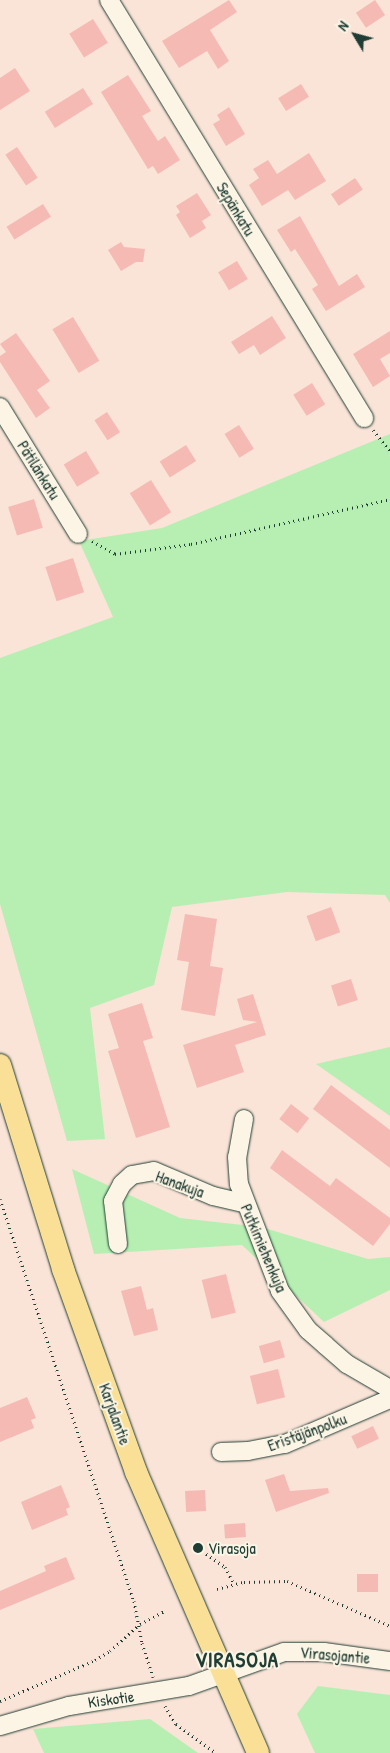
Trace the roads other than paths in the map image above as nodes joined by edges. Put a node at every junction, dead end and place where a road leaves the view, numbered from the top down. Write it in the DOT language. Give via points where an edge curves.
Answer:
graph roads {
  1 [pos="109,0"];
  2 [pos="0,407"];
  3 [pos="364,418"];
  4 [pos="78,534"];
  5 [pos="0,1065"];
  6 [pos="244,1119"];
  7 [pos="244,1203"];
  8 [pos="118,1244"];
  9 [pos="390,1388"];
  10 [pos="390,1399"];
  11 [pos="221,1452"];
  12 [pos="390,1661"];
  13 [pos="223,1673"];
  14 [pos="0,1726"];
  15 [pos="258,1753"];
  1 -- 3 [label="street, Sepänkatu"];
  2 -- 4 [label="street, Pätilänkatu"];
  5 -- 13 [label="main road, Karjalantie" via="63,1269 136,1472"];
  6 -- 7 [label="street, Putkimiehenkuja" via="237,1157"];
  7 -- 8 [label="street, Hanakuja" via="213,1196 154,1171 132,1175 122,1184 113,1201"];
  7 -- 9 [label="street, Putkimiehenkuja" via="280,1291 298,1317 347,1364"];
  10 -- 11 [label="street, Eristäjänpolku" via="285,1444 248,1452"];
  12 -- 13 [label="street, Virasojantie" via="324,1652 284,1652"];
  13 -- 14 [label="street, Kiskotie" via="160,1693 69,1706"];
  13 -- 15 [label="main road, Karjalantie"];
}
